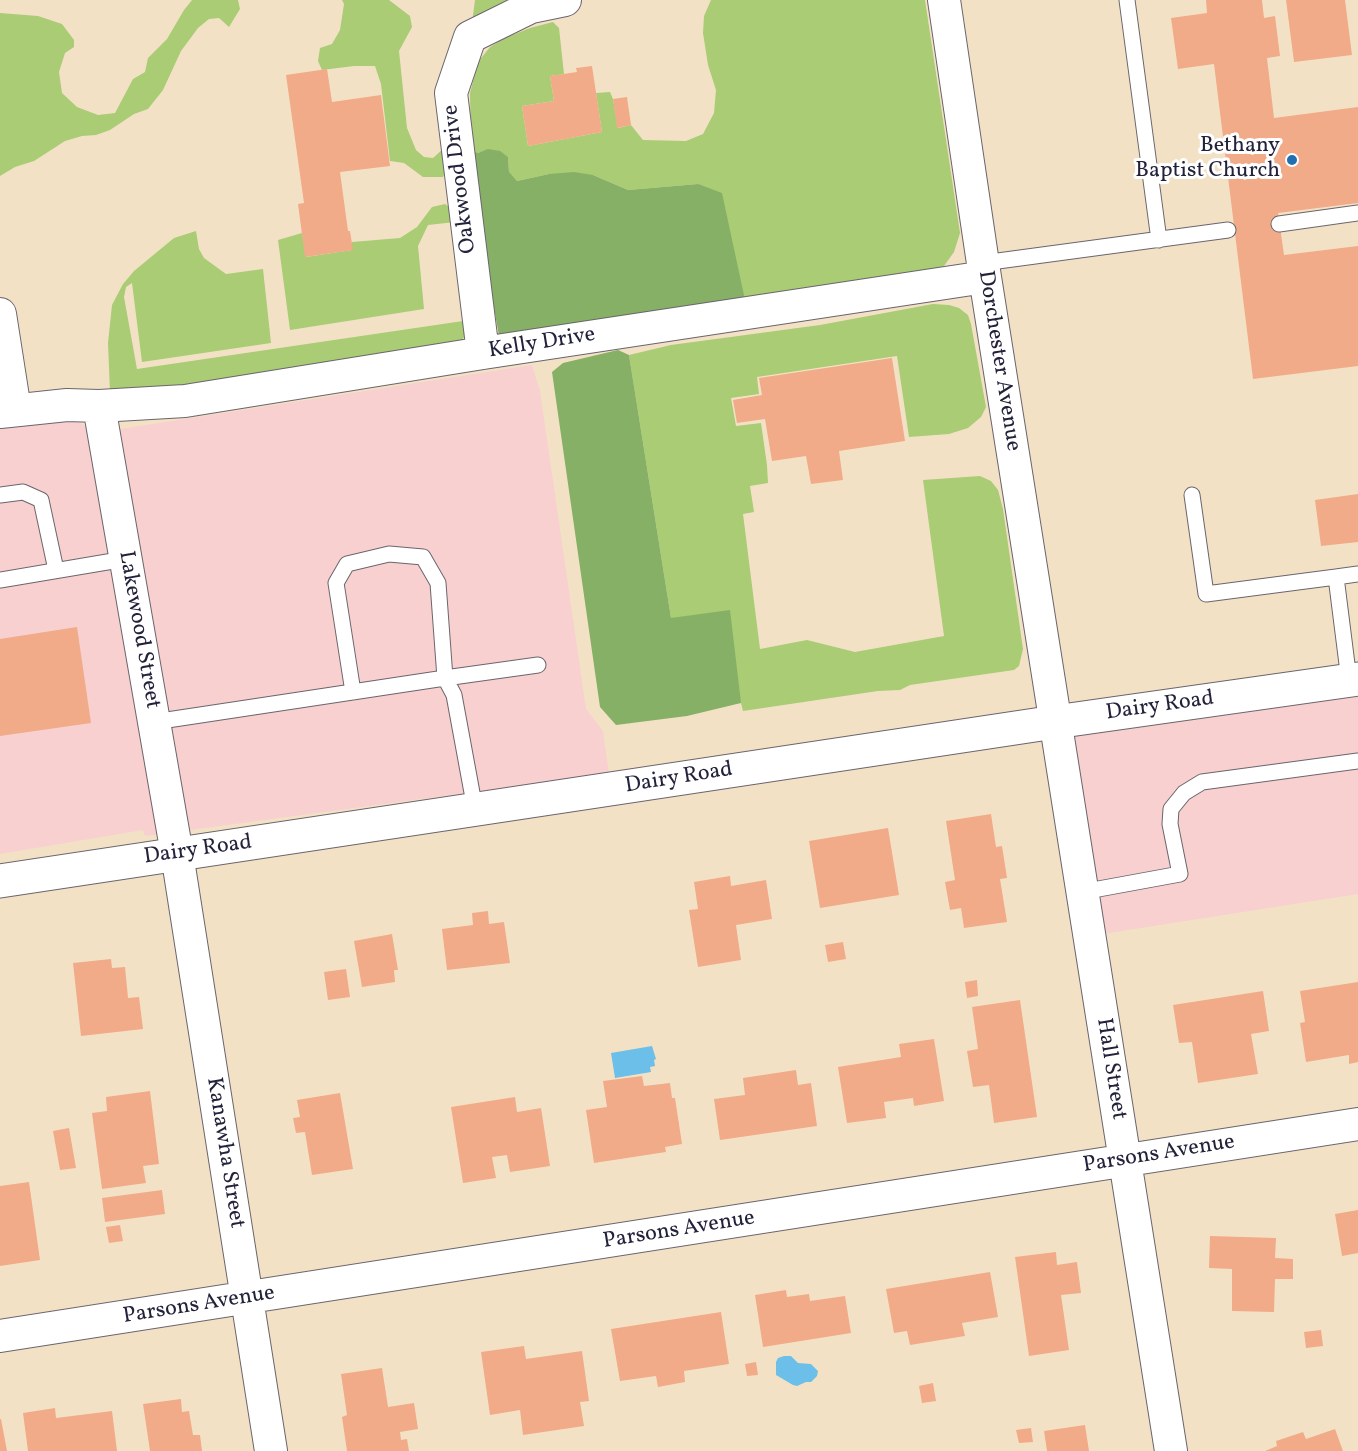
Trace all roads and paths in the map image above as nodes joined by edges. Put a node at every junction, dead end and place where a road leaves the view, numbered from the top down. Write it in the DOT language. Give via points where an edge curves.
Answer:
graph roads {
  1 [pos="565,0"];
  2 [pos="944,0"];
  3 [pos="1127,0"];
  4 [pos="1358,213"];
  5 [pos="1279,224"];
  6 [pos="1228,231"];
  7 [pos="1159,240"];
  8 [pos="984,270"];
  9 [pos="0,314"];
  10 [pos="483,353"];
  11 [pos="99,406"];
  12 [pos="8,411"];
  13 [pos="0,495"];
  14 [pos="1192,495"];
  15 [pos="125,559"];
  16 [pos="56,570"];
  17 [pos="1358,574"];
  18 [pos="1336,577"];
  19 [pos="0,580"];
  20 [pos="538,664"];
  21 [pos="445,678"];
  22 [pos="1353,679"];
  23 [pos="353,692"];
  24 [pos="153,722"];
  25 [pos="1055,722"];
  26 [pos="1358,761"];
  27 [pos="475,809"];
  28 [pos="177,854"];
  29 [pos="0,881"];
  30 [pos="1082,892"];
  31 [pos="1358,1124"];
  32 [pos="1125,1160"];
  33 [pos="246,1299"];
  34 [pos="0,1336"];
  35 [pos="271,1451"];
  36 [pos="1171,1451"];
  1 -- 10 [label="street, Oakwood Drive" via="531,7 470,37 451,93"];
  2 -- 8 [label="street, Dorchester Avenue"];
  3 -- 7 [label="lane"];
  4 -- 5 [label="lane"];
  6 -- 7 [label="lane"];
  7 -- 8 [label="lane"];
  8 -- 10 [label="street, Kelly Drive"];
  8 -- 25 [label="street, Dorchester Avenue"];
  9 -- 12 [label="street"];
  10 -- 11 [label="street, Kelly Drive" via="185,401"];
  11 -- 12 [label="street, Kelly Drive"];
  11 -- 15 [label="street, Lakewood Street"];
  13 -- 16 [label="lane" via="23,492 41,500"];
  14 -- 18 [label="lane" via="1206,594"];
  15 -- 16 [label="lane"];
  15 -- 24 [label="street, Lakewood Street"];
  16 -- 19 [label="lane"];
  17 -- 18 [label="lane"];
  18 -- 22 [label="lane"];
  20 -- 21 [label="lane"];
  21 -- 23 [label="lane"];
  21 -- 23 [label="lane" via="438,584 423,557 389,554 347,564 336,583"];
  21 -- 27 [label="lane" via="454,695"];
  22 -- 25 [label="street, Dairy Road"];
  23 -- 24 [label="lane"];
  24 -- 28 [label="street, Lakewood Street"];
  25 -- 27 [label="street, Dairy Road"];
  25 -- 30 [label="street, Hall Street"];
  26 -- 30 [label="lane" via="1202,783 1184,793 1171,809 1170,824 1180,874"];
  27 -- 28 [label="street, Dairy Road"];
  28 -- 29 [label="street, Dairy Road"];
  28 -- 33 [label="street, Kanawha Street"];
  30 -- 32 [label="street, Hall Street"];
  31 -- 32 [label="street, Parsons Avenue"];
  32 -- 33 [label="street, Parsons Avenue"];
  32 -- 36 [label="street, Hall Street"];
  33 -- 34 [label="street, Parsons Avenue"];
  33 -- 35 [label="street, Kanawha Street"];
}
